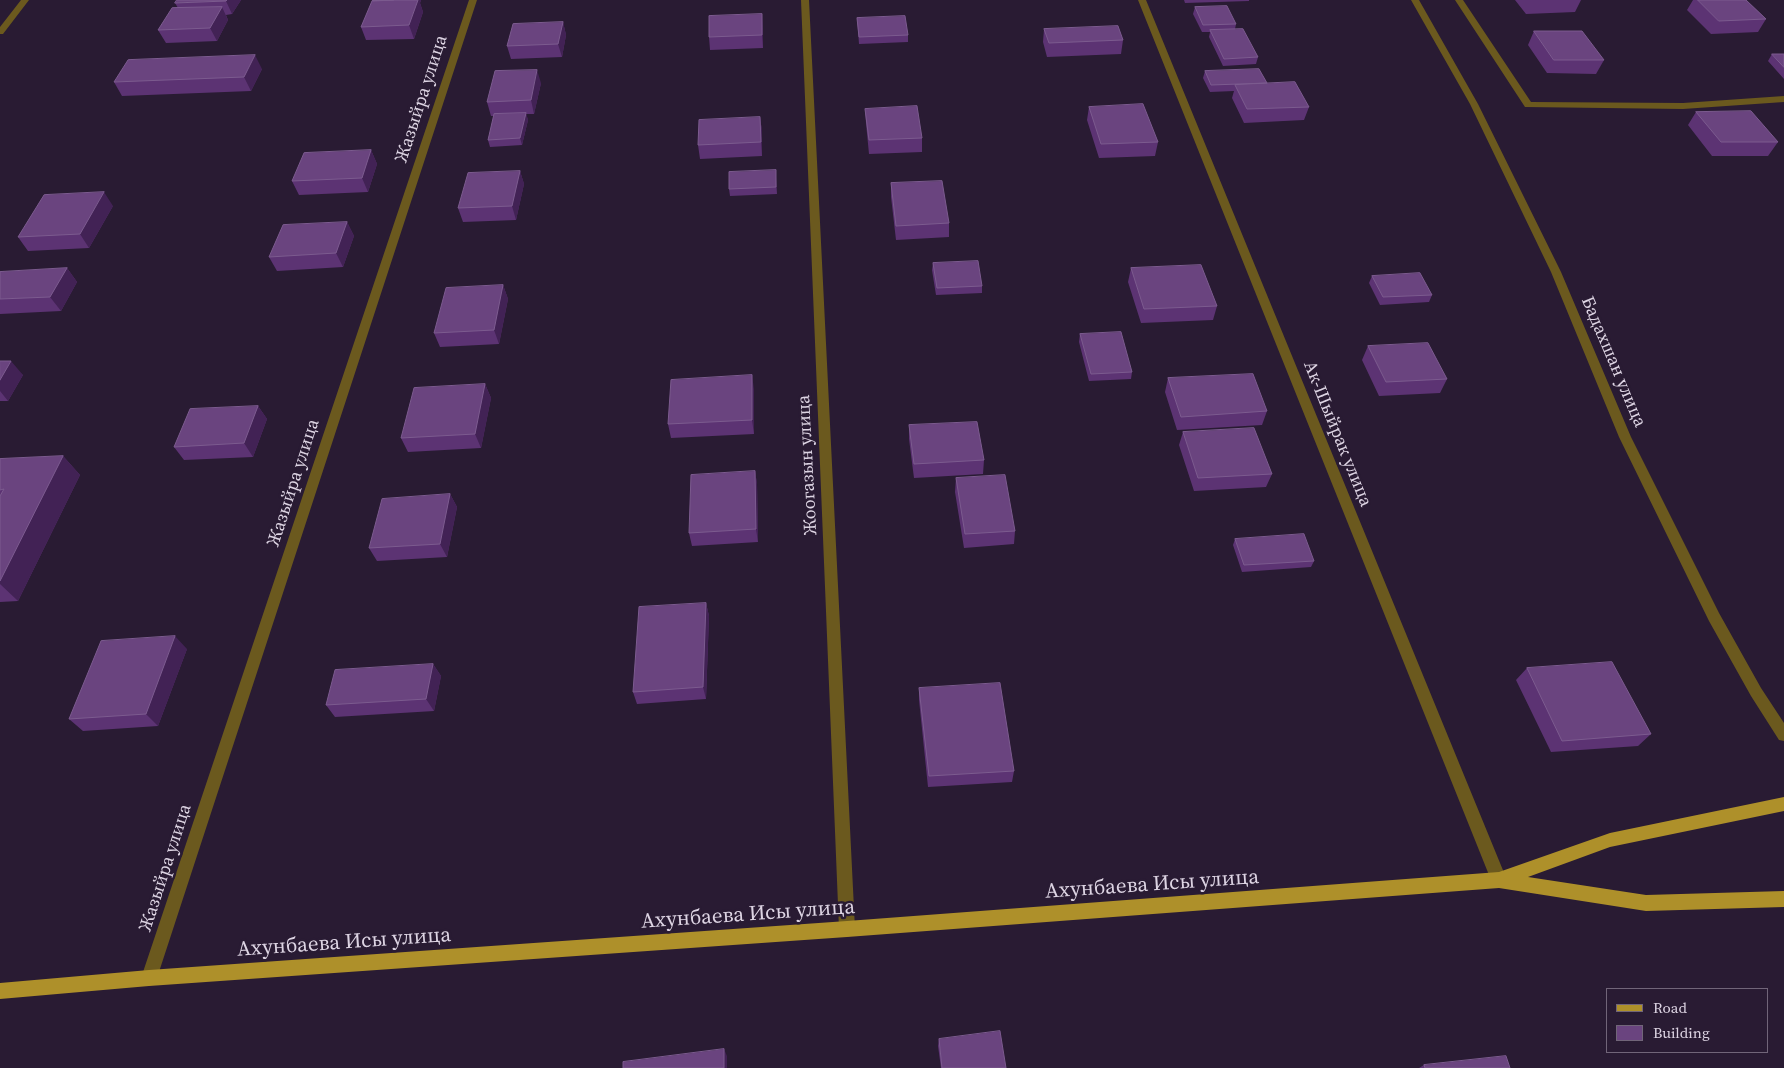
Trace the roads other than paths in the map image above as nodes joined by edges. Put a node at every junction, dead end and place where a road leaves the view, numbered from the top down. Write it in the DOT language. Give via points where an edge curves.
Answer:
graph roads {
  1 [pos="25,0"];
  2 [pos="473,0"];
  3 [pos="805,0"];
  4 [pos="1142,0"];
  5 [pos="1415,0"];
  6 [pos="1459,0"];
  7 [pos="0,32"];
  8 [pos="1784,99"];
  9 [pos="1784,735"];
  10 [pos="1784,804"];
  11 [pos="1499,880"];
  12 [pos="1784,899"];
  13 [pos="847,929"];
  14 [pos="149,978"];
  15 [pos="0,991"];
  1 -- 7 [label="street"];
  2 -- 14 [label="street, Жазыйра улица"];
  3 -- 13 [label="street, Жоогазын улица"];
  4 -- 11 [label="street, Ак-Шыйрак улица"];
  5 -- 9 [label="street, Бадахшан улица" via="1474,104 1556,272 1625,437 1714,617"];
  6 -- 8 [label="street" via="1528,105 1682,106"];
  10 -- 11 [label="main road, Ахунбаева Исы улица" via="1610,840"];
  11 -- 12 [label="main road, Ахунбаева Исы улица" via="1646,903"];
  11 -- 13 [label="main road, Ахунбаева Исы улица"];
  13 -- 14 [label="main road, Ахунбаева Исы улица"];
  14 -- 15 [label="main road, Ахунбаева Исы улица"];
}
